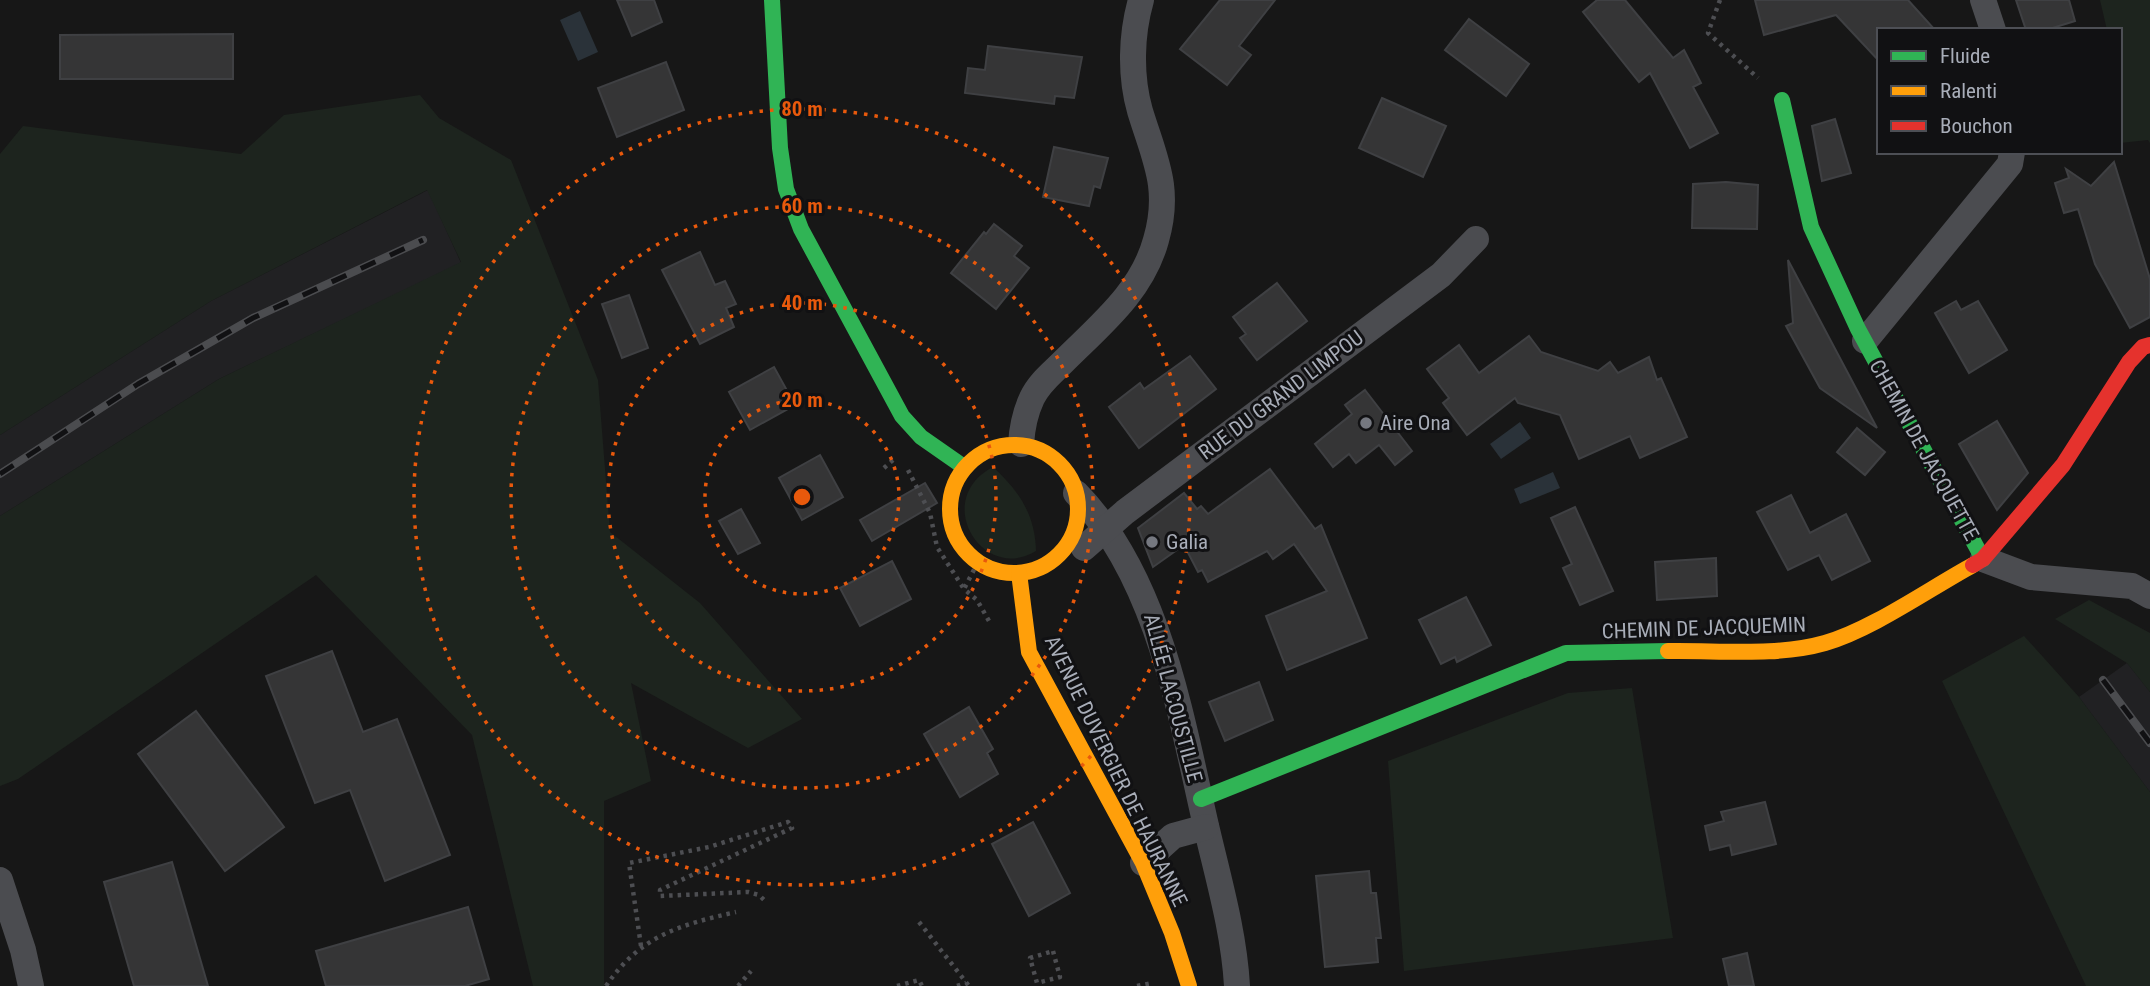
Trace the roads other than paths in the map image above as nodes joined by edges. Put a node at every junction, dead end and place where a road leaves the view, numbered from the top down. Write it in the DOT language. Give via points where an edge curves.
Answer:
graph roads {
  1 [pos="772,0"];
  2 [pos="1141,0"];
  3 [pos="1983,0"];
  4 [pos="1992,28"];
  5 [pos="1782,100"];
  6 [pos="2012,154"];
  7 [pos="1476,239"];
  8 [pos="1865,341"];
  9 [pos="2150,345"];
  10 [pos="1021,444"];
  11 [pos="964,467"];
  12 [pos="1076,493"];
  13 [pos="1107,528"];
  14 [pos="1075,547"];
  15 [pos="1983,559"];
  16 [pos="1132,571"];
  17 [pos="1018,573"];
  18 [pos="2150,596"];
  19 [pos="1201,799"];
  20 [pos="1206,827"];
  21 [pos="1143,863"];
  22 [pos="0,880"];
  23 [pos="31,986"];
  24 [pos="1189,986"];
  25 [pos="1237,986"];
  1 -- 11 [label="street" via="780,148 786,189 801,229 902,416 921,437"];
  2 -- 10 [label="street" via="1133,51 1140,109 1162,175 1164,201 1156,240 1147,268 1129,296 1040,386 1027,411"];
  3 -- 4 [label="street"];
  5 -- 8 [label="street, CHEMIN DE JACQUETTE" via="1811,227"];
  6 -- 8 [label="street, CHEMIN DE JACQUETTE" via="2010,164"];
  7 -- 13 [label="street, RUE DU GRAND LIMPOU" via="1441,275"];
  8 -- 15 [label="street, CHEMIN DE JACQUETTE"];
  9 -- 15 [label="street, CHEMIN DE JACQUEMIN" via="2129,362 2063,465"];
  10 -- 11 [label="street" via="980,454"];
  10 -- 12 [label="street" via="1056,460"];
  11 -- 17 [label="street" via="953,486 952,528 962,547 978,562 997,571"];
  12 -- 13 [label="street, ALLÉE LACOUSTILLE"];
  12 -- 14 [label="street"];
  13 -- 14 [label="street, RUE DU GRAND LIMPOU"];
  13 -- 16 [label="street, ALLÉE LACOUSTILLE"];
  14 -- 16 [label="street" via="1092,549"];
  14 -- 17 [label="street" via="1037,569"];
  15 -- 18 [label="street" via="2031,577 2132,586"];
  15 -- 19 [label="street, CHEMIN DE JACQUEMIN" via="1846,636 1823,644 1792,649 1566,653"];
  16 -- 19 [label="street, ALLÉE LACOUSTILLE" via="1149,609"];
  17 -- 21 [label="street, AVENUE DUVERGIER DE HAURANNE" via="1029,652"];
  19 -- 20 [label="street, ALLÉE LACOUSTILLE"];
  20 -- 21 [label="street" via="1173,836"];
  20 -- 25 [label="street, ALLÉE LACOUSTILLE" via="1234,951"];
  21 -- 24 [label="street, AVENUE DUVERGIER DE HAURANNE"];
  22 -- 23 [label="street"];
}
